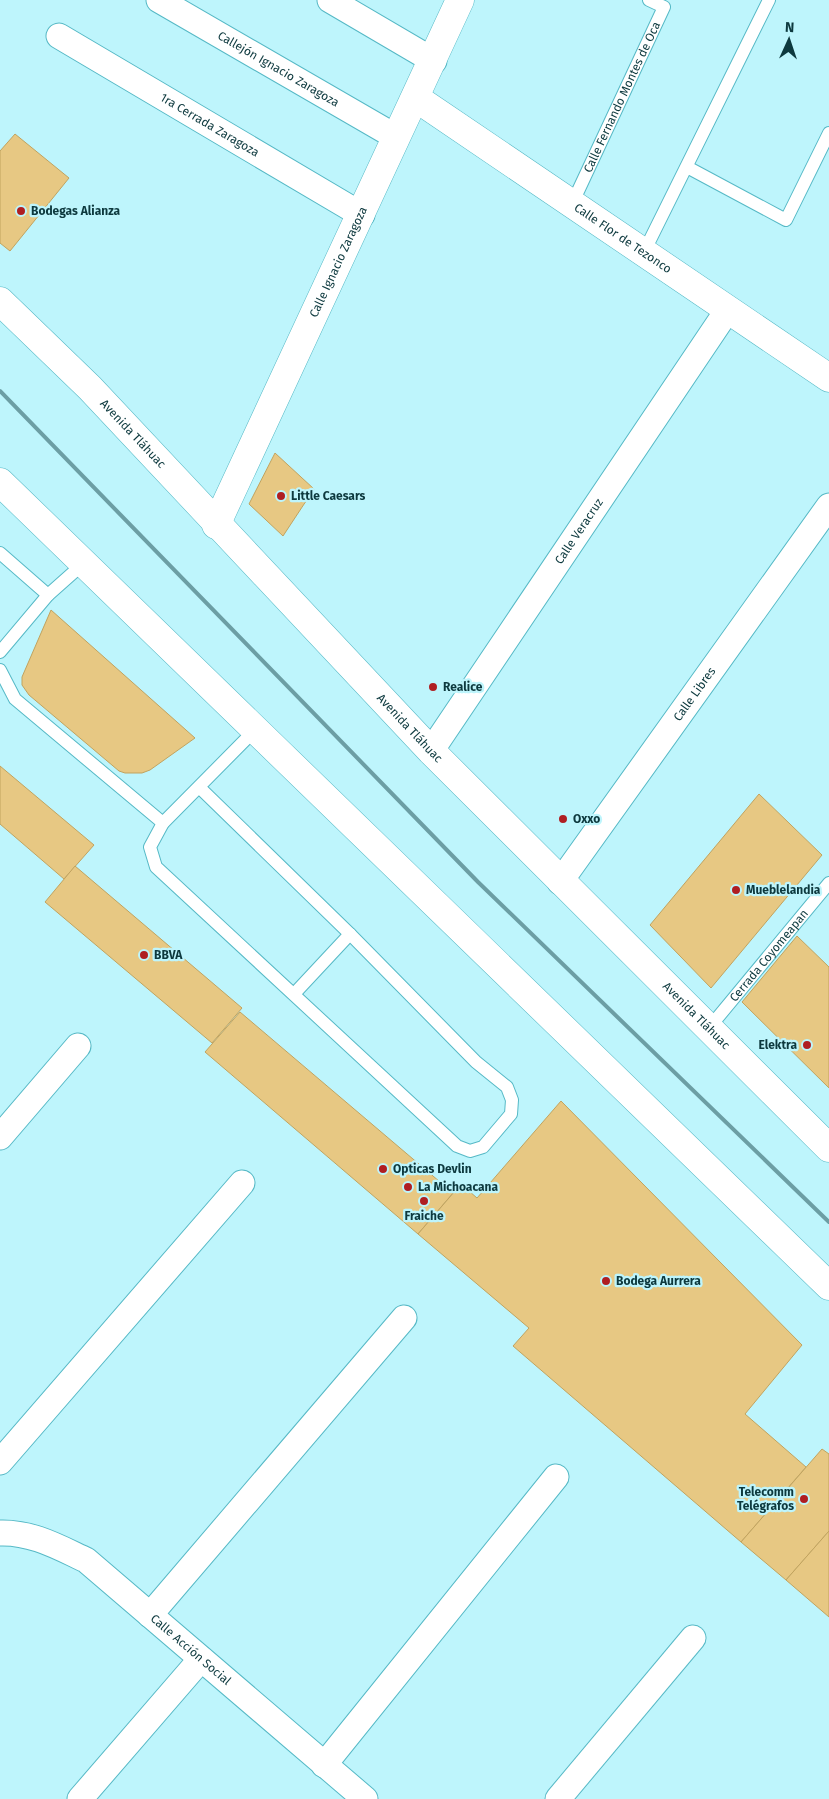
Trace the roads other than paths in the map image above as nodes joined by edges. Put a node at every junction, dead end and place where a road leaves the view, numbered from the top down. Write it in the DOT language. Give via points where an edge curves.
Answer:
graph roads {
  1 [pos="159,0"];
  2 [pos="330,0"];
  3 [pos="460,0"];
  4 [pos="648,0"];
  5 [pos="769,0"];
  6 [pos="58,36"];
  7 [pos="434,61"];
  8 [pos="416,98"];
  9 [pos="829,133"];
  10 [pos="396,137"];
  11 [pos="686,167"];
  12 [pos="572,204"];
  13 [pos="362,215"];
  14 [pos="644,252"];
  15 [pos="0,301"];
  16 [pos="727,311"];
  17 [pos="829,378"];
  18 [pos="0,482"];
  19 [pos="829,506"];
  20 [pos="216,525"];
  21 [pos="0,553"];
  22 [pos="84,563"];
  23 [pos="48,595"];
  24 [pos="0,652"];
  25 [pos="0,670"];
  26 [pos="256,729"];
  27 [pos="431,751"];
  28 [pos="199,788"];
  29 [pos="163,823"];
  30 [pos="560,882"];
  31 [pos="829,883"];
  32 [pos="350,934"];
  33 [pos="294,994"];
  34 [pos="709,1028"];
  35 [pos="78,1046"];
  36 [pos="0,1138"];
  37 [pos="829,1148"];
  38 [pos="242,1183"];
  39 [pos="829,1286"];
  40 [pos="404,1318"];
  41 [pos="0,1462"];
  42 [pos="556,1477"];
  43 [pos="0,1533"];
  44 [pos="150,1615"];
  45 [pos="693,1638"];
  46 [pos="202,1659"];
  47 [pos="324,1765"];
  48 [pos="80,1799"];
  49 [pos="365,1799"];
  50 [pos="558,1799"];
  1 -- 10 [label="street, Callejón Ignacio Zaragoza"];
  2 -- 7 [label="street"];
  3 -- 7 [label="main road, Calle Ignacio Zaragoza"];
  4 -- 12 [label="lane, Calle Fernando Montes de Oca" via="664,7"];
  5 -- 11 [label="lane"];
  6 -- 13 [label="street, 1ra Cerrada Zaragoza"];
  7 -- 8 [label="main road, Calle Ignacio Zaragoza"];
  8 -- 10 [label="main road, Calle Ignacio Zaragoza"];
  8 -- 12 [label="main road, Calle Flor de Tezonco"];
  9 -- 11 [label="lane" via="786,220"];
  10 -- 13 [label="main road, Calle Ignacio Zaragoza"];
  11 -- 14 [label="lane"];
  12 -- 14 [label="main road, Calle Flor de Tezonco"];
  13 -- 20 [label="main road, Calle Ignacio Zaragoza"];
  14 -- 16 [label="main road, Calle Flor de Tezonco"];
  15 -- 20 [label="main road, Avenida Tláhuac" via="90,388"];
  16 -- 17 [label="main road, Calle Flor de Tezonco"];
  16 -- 27 [label="street, Calle Veracruz"];
  18 -- 22 [label="main road"];
  19 -- 30 [label="street, Calle Libres"];
  20 -- 27 [label="main road, Avenida Tláhuac"];
  21 -- 23 [label="lane"];
  22 -- 23 [label="lane"];
  22 -- 26 [label="main road"];
  23 -- 24 [label="lane"];
  25 -- 29 [label="lane" via="15,699"];
  26 -- 28 [label="lane"];
  26 -- 39 [label="main road"];
  27 -- 30 [label="main road, Avenida Tláhuac"];
  28 -- 29 [label="lane"];
  28 -- 32 [label="lane"];
  29 -- 33 [label="lane" via="150,847 156,867"];
  30 -- 34 [label="main road, Avenida Tláhuac"];
  31 -- 34 [label="lane, Cerrada Coyomeapan"];
  32 -- 33 [label="lane"];
  32 -- 33 [label="lane" via="476,1062 507,1087 512,1100 511,1114 483,1147 470,1151 457,1146"];
  34 -- 37 [label="main road, Avenida Tláhuac"];
  35 -- 36 [label="street"];
  38 -- 41 [label="street"];
  40 -- 44 [label="street"];
  42 -- 47 [label="street"];
  43 -- 44 [label="street, Calle Acción Social" via="40,1538 86,1560"];
  44 -- 46 [label="street, Calle Acción Social"];
  45 -- 50 [label="street"];
  46 -- 47 [label="street, Calle Acción Social"];
  46 -- 48 [label="street"];
  47 -- 49 [label="street, Calle Acción Social"];
}
